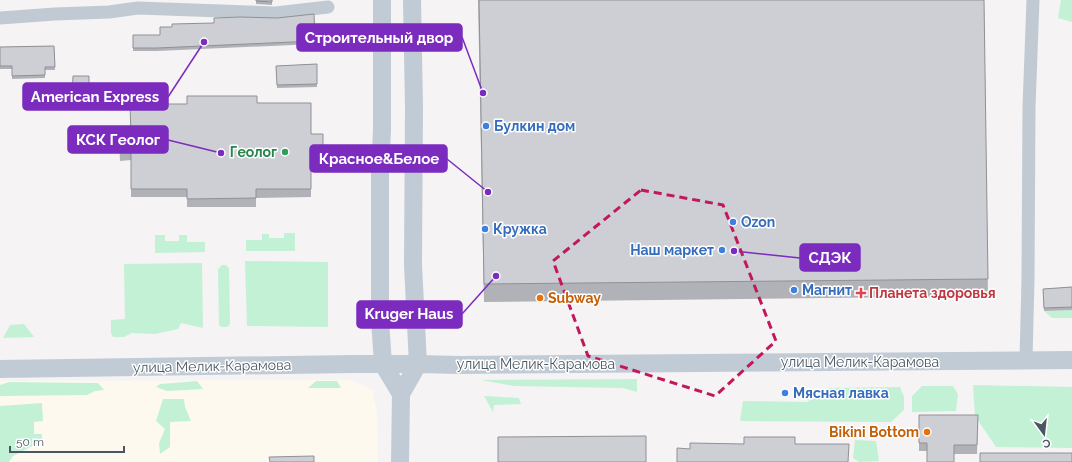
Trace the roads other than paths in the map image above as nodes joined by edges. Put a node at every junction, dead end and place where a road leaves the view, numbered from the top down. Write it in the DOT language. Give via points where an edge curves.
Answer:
graph roads {
  1 [pos="382,0"];
  2 [pos="412,0"];
  3 [pos="1033,0"];
  4 [pos="328,7"];
  5 [pos="0,18"];
  6 [pos="1026,360"];
  7 [pos="1072,360"];
  8 [pos="383,364"];
  9 [pos="418,364"];
  10 [pos="0,369"];
  11 [pos="401,394"];
  12 [pos="400,462"];
  1 -- 8 [label="main road" via="380,320"];
  2 -- 9 [label="main road" via="413,265"];
  3 -- 6 [label="street"];
  4 -- 5 [label="street" via="276,13 138,8"];
  6 -- 7 [label="main road, улица Мелик-Карамова"];
  6 -- 9 [label="main road, улица Мелик-Карамова"];
  8 -- 9 [label="main road, улица Мелик-Карамова"];
  8 -- 10 [label="main road, улица Мелик-Карамова"];
  8 -- 11 [label="main road"];
  9 -- 11 [label="main road"];
  11 -- 12 [label="main road"];
}
